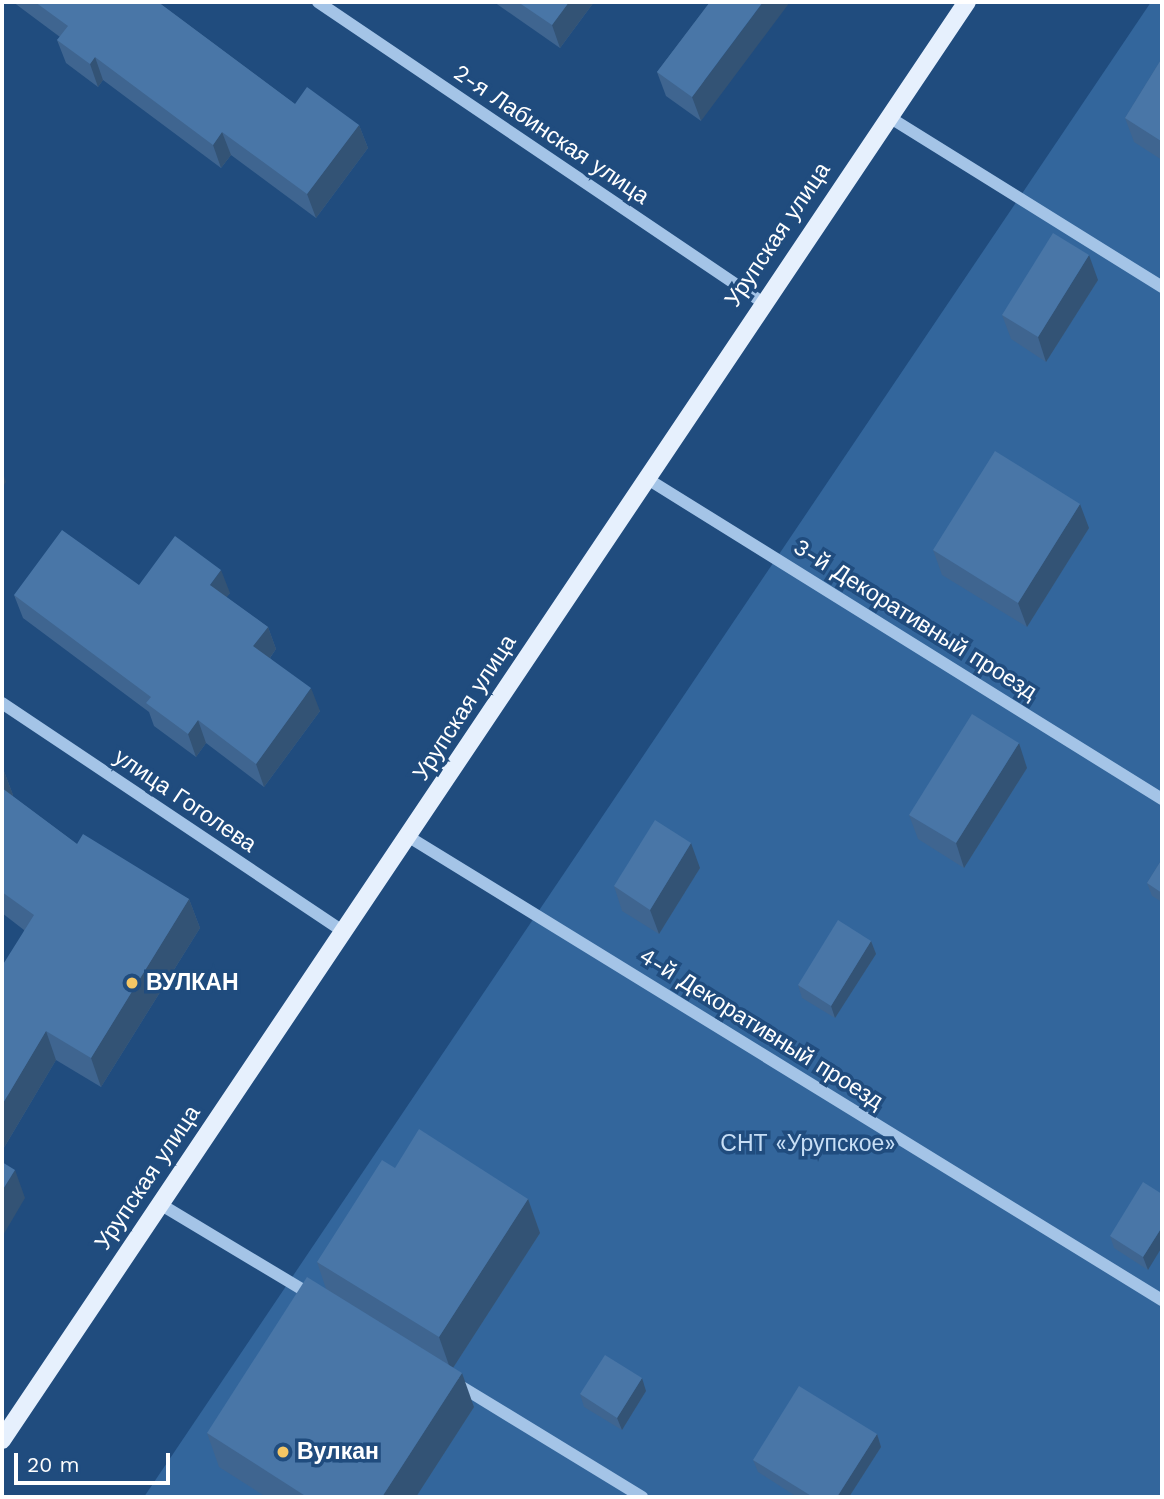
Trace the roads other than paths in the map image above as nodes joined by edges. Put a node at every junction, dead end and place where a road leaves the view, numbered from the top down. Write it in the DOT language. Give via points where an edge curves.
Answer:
graph roads {
  1 [pos="318,2"];
  2 [pos="967,2"];
  3 [pos="888,117"];
  4 [pos="1162,287"];
  5 [pos="762,302"];
  6 [pos="646,478"];
  7 [pos="2,703"];
  8 [pos="1162,799"];
  9 [pos="409,837"];
  10 [pos="345,933"];
  11 [pos="160,1204"];
  12 [pos="1162,1300"];
  13 [pos="325,1304"];
  14 [pos="442,1376"];
  15 [pos="2,1440"];
  16 [pos="642,1497"];
  1 -- 5 [label="street, 2-я Лабинская улица"];
  2 -- 3 [label="main road, Урупская улица"];
  3 -- 4 [label="street"];
  3 -- 5 [label="main road, Урупская улица"];
  5 -- 6 [label="main road, Урупская улица"];
  6 -- 8 [label="street, 3-й Декоративный проезд"];
  6 -- 9 [label="main road, Урупская улица"];
  7 -- 10 [label="street, улица Гоголева"];
  9 -- 10 [label="main road, Урупская улица"];
  9 -- 12 [label="street, 4-й Декоративный проезд"];
  10 -- 11 [label="main road, Урупская улица"];
  11 -- 13 [label="street"];
  11 -- 15 [label="main road, Урупская улица"];
  14 -- 16 [label="street"];
}
